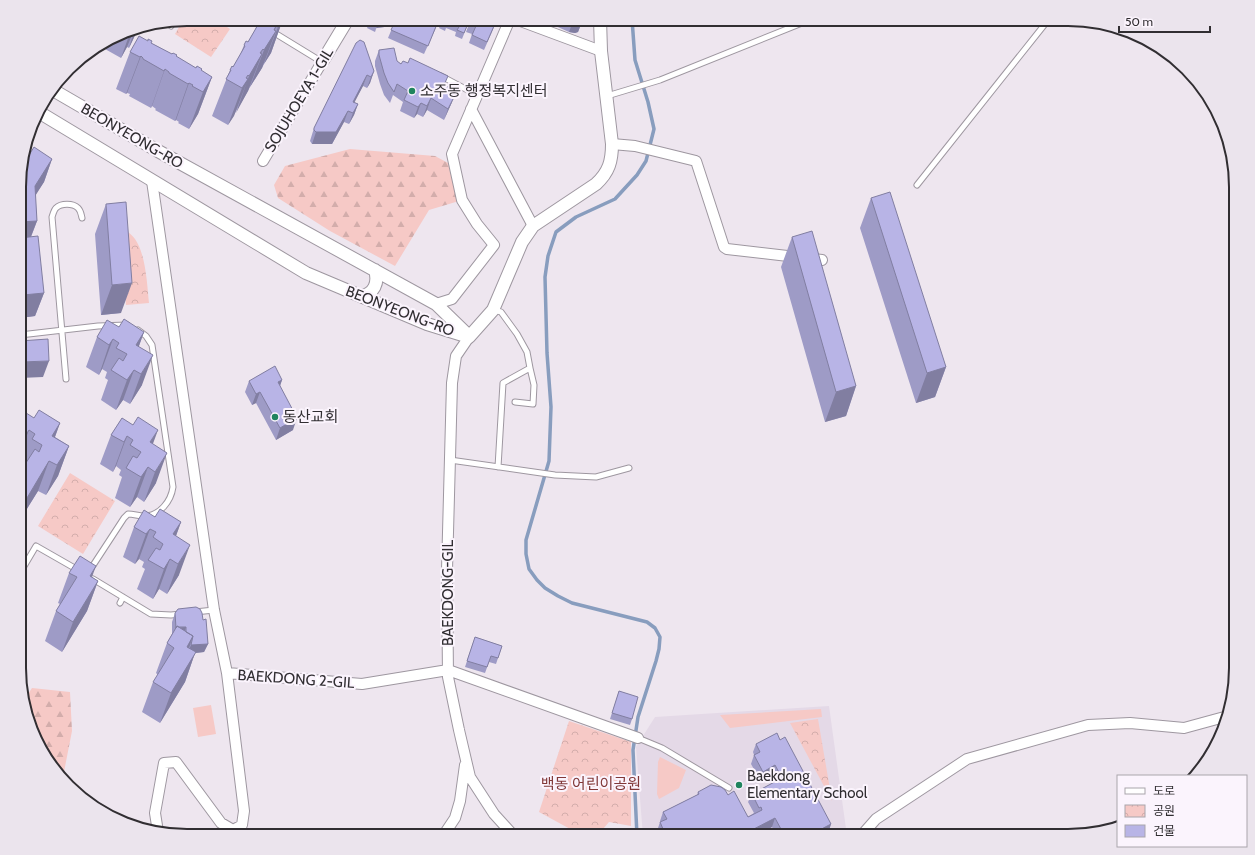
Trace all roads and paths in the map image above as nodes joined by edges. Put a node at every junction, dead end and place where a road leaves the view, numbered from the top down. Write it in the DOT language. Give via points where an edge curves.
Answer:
graph roads {
  1 [pos="263,26"];
  2 [pos="344,26"];
  3 [pos="507,26"];
  4 [pos="535,26"];
  5 [pos="600,26"];
  6 [pos="795,26"];
  7 [pos="1043,26"];
  8 [pos="601,51"];
  9 [pos="322,62"];
  10 [pos="435,74"];
  11 [pos="57,92"];
  12 [pos="477,94"];
  13 [pos="606,96"];
  14 [pos="471,109"];
  15 [pos="44,115"];
  16 [pos="612,144"];
  17 [pos="263,161"];
  18 [pos="152,181"];
  19 [pos="917,185"];
  20 [pos="82,218"];
  21 [pos="533,226"];
  22 [pos="822,260"];
  23 [pos="375,270"];
  24 [pos="361,296"];
  25 [pos="436,304"];
  26 [pos="493,310"];
  27 [pos="61,330"];
  28 [pos="26,334"];
  29 [pos="469,337"];
  30 [pos="530,368"];
  31 [pos="66,379"];
  32 [pos="515,402"];
  33 [pos="450,460"];
  34 [pos="498,467"];
  35 [pos="629,468"];
  36 [pos="26,563"];
  37 [pos="81,572"];
  38 [pos="123,597"];
  39 [pos="120,603"];
  40 [pos="214,610"];
  41 [pos="192,613"];
  42 [pos="185,614"];
  43 [pos="448,670"];
  44 [pos="227,673"];
  45 [pos="1221,718"];
  46 [pos="638,738"];
  47 [pos="466,758"];
  48 [pos="729,788"];
  49 [pos="157,826"];
  50 [pos="230,829"];
  51 [pos="234,829"];
  52 [pos="448,829"];
  53 [pos="508,829"];
  54 [pos="867,829"];
  1 -- 9 [label="lane"];
  2 -- 9 [label="street, SOJUHOEYA 1-GIL"];
  3 -- 12 [label="street"];
  4 -- 8 [label="street"];
  5 -- 8 [label="street"];
  6 -- 13 [label="lane" via="660,80"];
  7 -- 19 [label="lane"];
  8 -- 13 [label="street"];
  9 -- 17 [label="street, SOJUHOEYA 1-GIL"];
  10 -- 12 [label="lane"];
  11 -- 23 [label="street, BEONYEONG-RO"];
  12 -- 14 [label="street"];
  13 -- 16 [label="street"];
  14 -- 21 [label="street"];
  14 -- 25 [label="street" via="452,154 462,200 494,245 452,299"];
  15 -- 18 [label="street, BEONYEONG-RO"];
  16 -- 21 [label="street" via="612,157 601,179"];
  16 -- 22 [label="street" via="635,146 696,161 724,247 727,249"];
  18 -- 24 [label="street, BEONYEONG-RO" via="306,273"];
  18 -- 40 [label="street"];
  20 -- 27 [label="lane" via="78,209 67,204 57,207 52,217"];
  21 -- 26 [label="street" via="522,242"];
  23 -- 24 [label="street" via="377,279 374,289"];
  23 -- 25 [label="street, BEONYEONG-RO"];
  24 -- 29 [label="street, BEONYEONG-RO" via="427,324"];
  25 -- 29 [label="street, BEONYEONG-RO"];
  26 -- 29 [label="street"];
  26 -- 30 [label="lane" via="501,312 517,334 527,352"];
  27 -- 28 [label="lane"];
  27 -- 31 [label="lane"];
  27 -- 38 [label="lane" via="124,325 146,336 152,345 172,494 165,506 153,515 128,514 87,575"];
  29 -- 33 [label="street, BAEKDONG-GIL" via="456,356 452,383"];
  30 -- 32 [label="lane" via="534,385 533,404"];
  30 -- 34 [label="lane" via="503,384"];
  33 -- 34 [label="lane"];
  33 -- 43 [label="street, BAEKDONG-GIL"];
  34 -- 35 [label="lane" via="555,475 596,477"];
  36 -- 37 [label="lane" via="36,546"];
  38 -- 39 [label="lane"];
  38 -- 42 [label="lane" via="151,614"];
  40 -- 41 [label="lane"];
  40 -- 44 [label="street"];
  43 -- 44 [label="street, BAEKDONG 2-GIL" via="362,684"];
  43 -- 46 [label="street, BAEKDONG 2-GIL"];
  43 -- 47 [label="street, BAEKDONG-GIL"];
  44 -- 51 [label="street, BAEKDONG 2-GIL" via="244,811 242,825"];
  45 -- 54 [label="street" via="1184,728 1130,723 1088,725 967,759 876,819"];
  46 -- 48 [label="lane" via="662,748"];
  47 -- 52 [label="street" via="460,801 455,818"];
  47 -- 53 [label="street, BAEKDONG-GIL" via="470,777 494,814"];
  49 -- 50 [label="street, BAEKDONG 2-GIL" via="156,813 164,763 176,762 221,823"];
}
